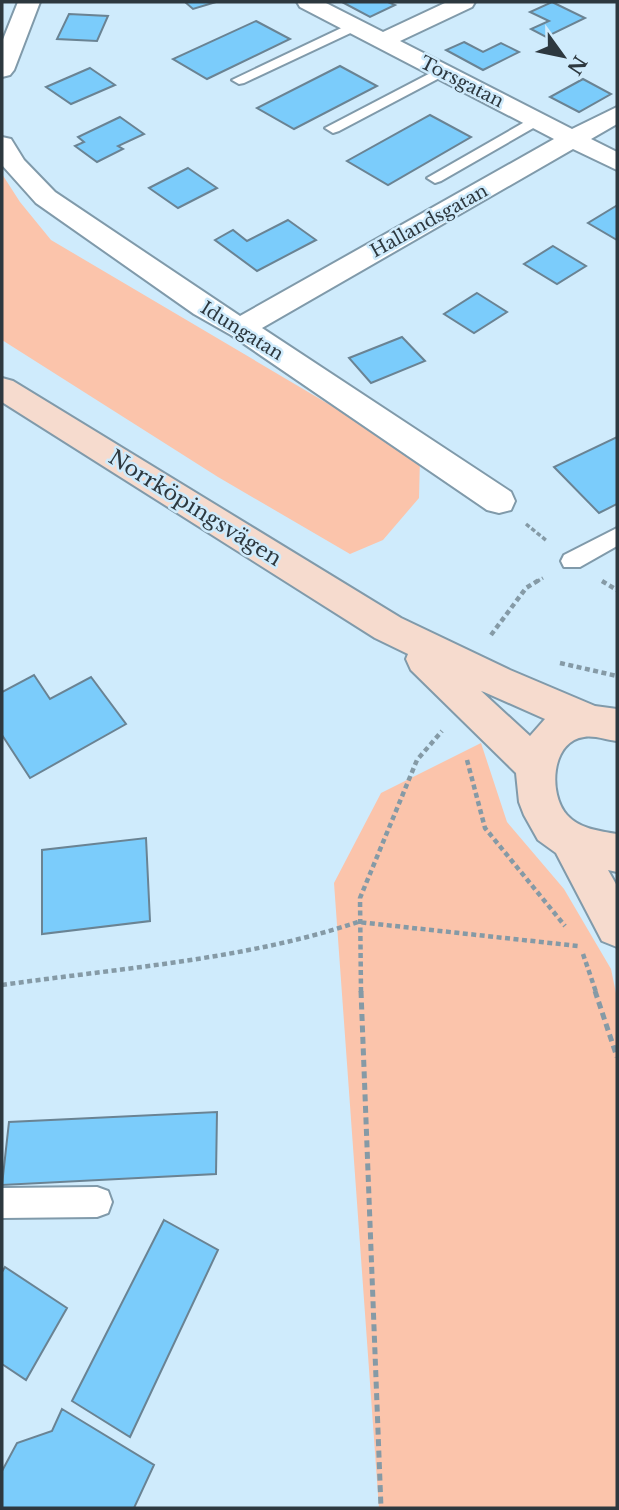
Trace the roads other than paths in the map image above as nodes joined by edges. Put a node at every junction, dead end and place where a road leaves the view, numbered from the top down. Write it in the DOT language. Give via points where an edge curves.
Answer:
graph roads {
  1 [pos="29,2"];
  2 [pos="308,2"];
  3 [pos="464,2"];
  4 [pos="354,26"];
  5 [pos="382,41"];
  6 [pos="2,70"];
  7 [pos="442,71"];
  8 [pos="239,80"];
  9 [pos="617,114"];
  10 [pos="537,120"];
  11 [pos="332,128"];
  12 [pos="573,138"];
  13 [pos="2,144"];
  14 [pos="617,162"];
  15 [pos="435,178"];
  16 [pos="241,328"];
  17 [pos="2,388"];
  18 [pos="499,502"];
  19 [pos="617,536"];
  20 [pos="572,561"];
  21 [pos="388,628"];
  22 [pos="602,723"];
  23 [pos="534,765"];
  24 [pos="572,843"];
  25 [pos="617,853"];
  26 [pos="617,927"];
  27 [pos="97,1202"];
  28 [pos="2,1203"];
  1 -- 6 [label="street"];
  2 -- 4 [label="street, Torsgatan"];
  3 -- 5 [label="street"];
  4 -- 5 [label="street, Torsgatan"];
  4 -- 8 [label="lane"];
  5 -- 7 [label="street, Torsgatan"];
  7 -- 10 [label="street, Torsgatan"];
  7 -- 11 [label="lane"];
  9 -- 12 [label="street, Hallandsgatan"];
  10 -- 12 [label="street, Torsgatan"];
  10 -- 15 [label="lane"];
  12 -- 14 [label="street, Torsgatan"];
  12 -- 16 [label="street, Hallandsgatan"];
  13 -- 16 [label="street, Idungatan" via="31,184 58,206 212,315"];
  16 -- 18 [label="street, Idungatan"];
  17 -- 21 [label="main road, Norrköpingsvägen"];
  19 -- 20 [label="lane"];
  21 -- 22 [label="main road, Norrköpingsvägen" via="497,681"];
  21 -- 23 [label="main road, Norrköpingsvägen"];
  22 -- 23 [label="main road" via="568,726 552,737"];
  23 -- 24 [label="main road" via="533,786 540,808"];
  24 -- 25 [label="main road"];
  24 -- 26 [label="main road"];
  27 -- 28 [label="lane"];
}
